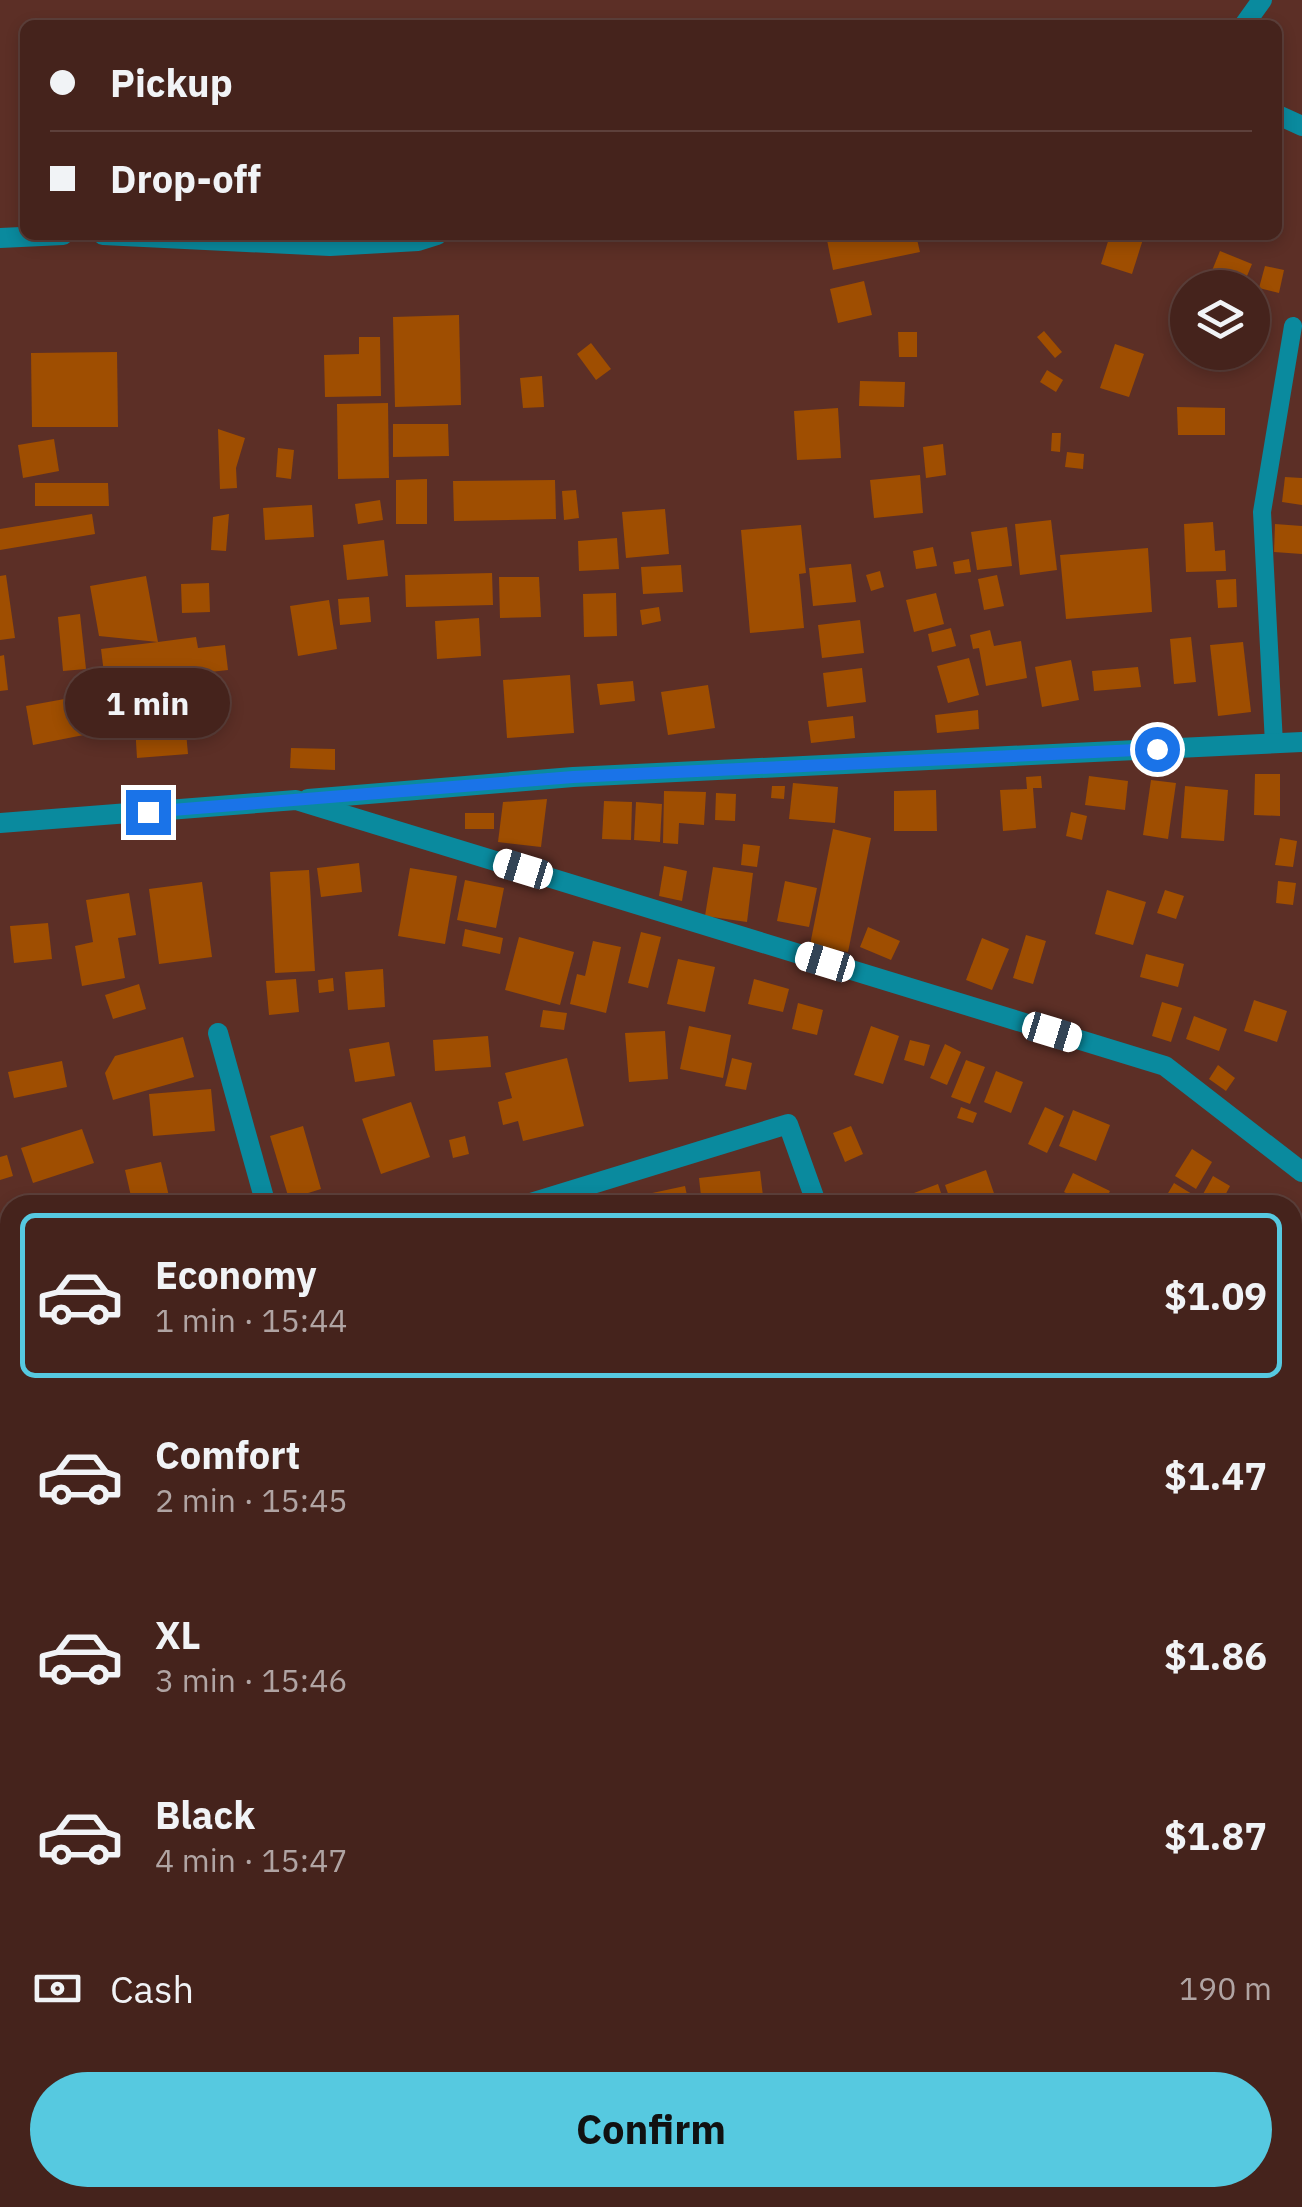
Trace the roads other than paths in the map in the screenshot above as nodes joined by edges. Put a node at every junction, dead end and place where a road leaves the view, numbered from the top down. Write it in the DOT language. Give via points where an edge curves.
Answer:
graph roads {
  1 [pos="206,240"];
  2 [pos="421,240"];
  3 [pos="1293,326"];
  4 [pos="1302,742"];
  5 [pos="1274,744"];
  6 [pos="296,800"];
  7 [pos="0,823"];
  8 [pos="218,1034"];
  9 [pos="1302,1172"];
  10 [pos="263,1195"];
  11 [pos="557,1195"];
  12 [pos="813,1195"];
  1 -- 2 [label="street" via="330,246"];
  3 -- 5 [label="lane" via="1262,512"];
  4 -- 5 [label="street"];
  5 -- 6 [label="street" via="573,777"];
  6 -- 7 [label="street"];
  6 -- 9 [label="street" via="1165,1066"];
  8 -- 10 [label="street"];
  11 -- 12 [label="street" via="788,1124"];
}
